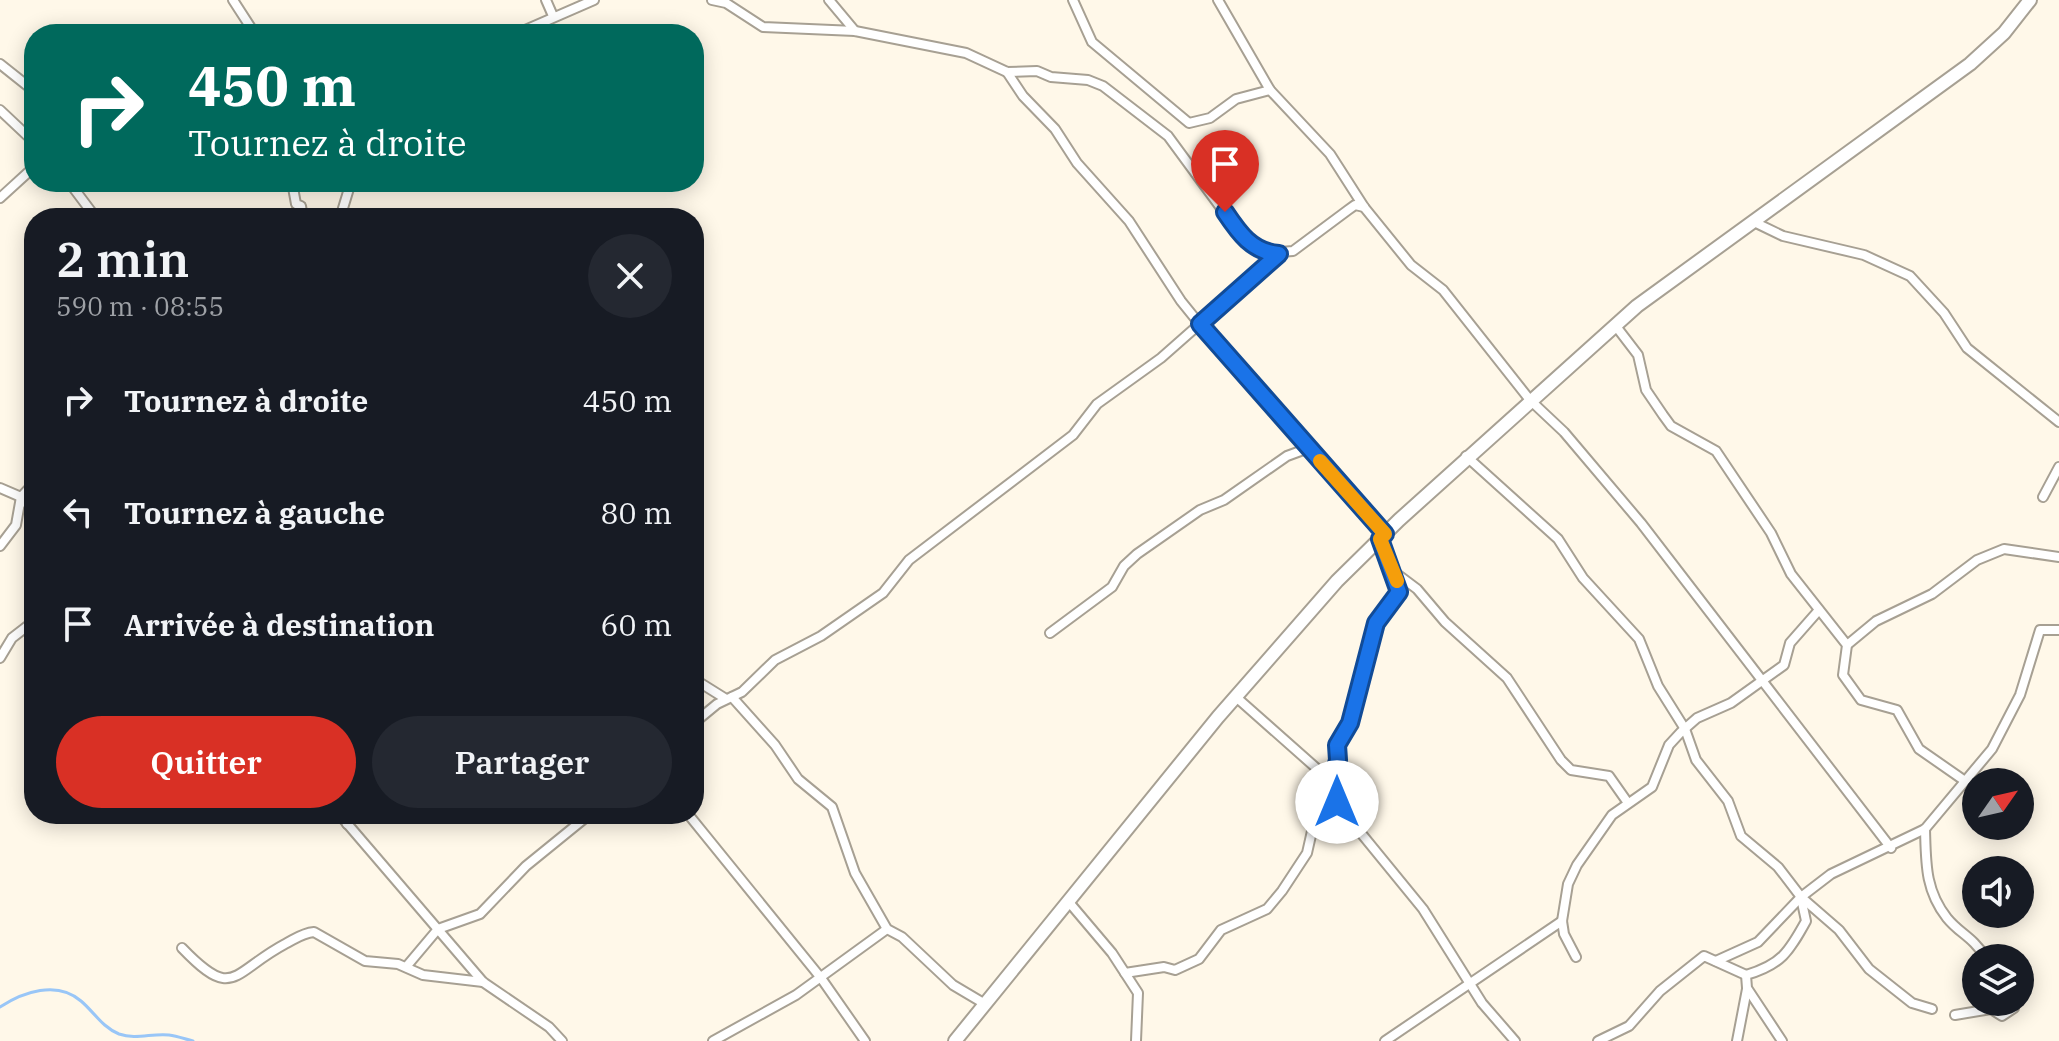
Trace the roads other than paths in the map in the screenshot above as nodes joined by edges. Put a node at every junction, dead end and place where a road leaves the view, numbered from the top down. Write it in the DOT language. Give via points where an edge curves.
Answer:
graph roads {
  1 [pos="233,0"];
  2 [pos="546,0"];
  3 [pos="594,0"];
  4 [pos="712,0"];
  5 [pos="829,0"];
  6 [pos="1073,0"];
  7 [pos="1218,0"];
  8 [pos="2030,0"];
  9 [pos="553,16"];
  10 [pos="249,24"];
  11 [pos="537,24"];
  12 [pos="855,31"];
  13 [pos="0,64"];
  14 [pos="1007,72"];
  15 [pos="24,83"];
  16 [pos="1270,90"];
  17 [pos="0,110"];
  18 [pos="24,133"];
  19 [pos="24,176"];
  20 [pos="0,198"];
  21 [pos="1364,207"];
  22 [pos="1754,222"];
  23 [pos="1279,254"];
  24 [pos="1200,324"];
  25 [pos="1615,325"];
  26 [pos="1530,400"];
  27 [pos="2059,422"];
  28 [pos="1306,449"];
  29 [pos="1466,456"];
  30 [pos="2059,467"];
  31 [pos="0,488"];
  32 [pos="24,494"];
  33 [pos="21,497"];
  34 [pos="2043,497"];
  35 [pos="24,501"];
  36 [pos="1382,536"];
  37 [pos="0,546"];
  38 [pos="2059,557"];
  39 [pos="1393,571"];
  40 [pos="1819,610"];
  41 [pos="24,627"];
  42 [pos="2059,630"];
  43 [pos="1050,633"];
  44 [pos="1847,645"];
  45 [pos="3,647"];
  46 [pos="0,658"];
  47 [pos="1764,679"];
  48 [pos="704,684"];
  49 [pos="1236,697"];
  50 [pos="729,698"];
  51 [pos="704,716"];
  52 [pos="1685,729"];
  53 [pos="1976,768"];
  54 [pos="1962,779"];
  55 [pos="1962,785"];
  56 [pos="1333,787"];
  57 [pos="1628,803"];
  58 [pos="347,824"];
  59 [pos="578,824"];
  60 [pos="696,824"];
  61 [pos="1925,829"];
  62 [pos="1891,848"];
  63 [pos="1801,897"];
  64 [pos="1068,901"];
  65 [pos="1562,921"];
  66 [pos="438,929"];
  67 [pos="887,929"];
  68 [pos="1977,944"];
  69 [pos="182,948"];
  70 [pos="1576,957"];
  71 [pos="1716,961"];
  72 [pos="406,967"];
  73 [pos="1125,973"];
  74 [pos="1746,975"];
  75 [pos="821,978"];
  76 [pos="483,982"];
  77 [pos="1471,985"];
  78 [pos="1747,988"];
  79 [pos="985,1004"];
  80 [pos="1932,1009"];
  81 [pos="1962,1014"];
  82 [pos="1955,1015"];
  83 [pos="562,1041"];
  84 [pos="713,1041"];
  85 [pos="865,1041"];
  86 [pos="955,1041"];
  87 [pos="1136,1041"];
  88 [pos="1385,1041"];
  89 [pos="1515,1041"];
  90 [pos="1598,1041"];
  91 [pos="1737,1041"];
  92 [pos="1782,1041"];
  1 -- 10 [label="street"];
  2 -- 9 [label="street"];
  3 -- 9 [label="street"];
  4 -- 12 [label="street" via="763,27"];
  5 -- 12 [label="street"];
  6 -- 16 [label="street" via="1092,42 1189,123 1210,118 1236,99"];
  7 -- 16 [label="street"];
  8 -- 22 [label="main road" via="1970,64"];
  9 -- 11 [label="street"];
  12 -- 14 [label="street" via="966,53"];
  13 -- 15 [label="street"];
  14 -- 23 [label="street" via="1037,71 1103,86 1168,136 1240,234 1267,253"];
  14 -- 24 [label="street" via="1129,221"];
  16 -- 21 [label="street" via="1330,154"];
  17 -- 18 [label="street"];
  19 -- 20 [label="street"];
  21 -- 23 [label="street" via="1355,205 1293,251"];
  21 -- 26 [label="street" via="1411,265 1455,303"];
  22 -- 25 [label="main road"];
  22 -- 27 [label="street" via="1783,236 1864,255 1910,276 1967,348"];
  23 -- 24 [label="street"];
  24 -- 28 [label="street"];
  24 -- 50 [label="street" via="1097,404 1073,435 909,560 883,593 775,660"];
  25 -- 26 [label="main road"];
  25 -- 40 [label="street" via="1638,355 1646,390 1663,415 1671,426 1716,451"];
  26 -- 29 [label="main road"];
  26 -- 47 [label="street" via="1641,523"];
  28 -- 36 [label="street"];
  28 -- 43 [label="street" via="1200,510 1137,554 1112,587"];
  29 -- 36 [label="main road"];
  29 -- 52 [label="street" via="1558,539 1583,578 1639,639 1658,686"];
  30 -- 34 [label="street"];
  31 -- 33 [label="street"];
  32 -- 33 [label="street"];
  33 -- 35 [label="street"];
  33 -- 37 [label="street" via="16,525"];
  36 -- 39 [label="street"];
  36 -- 49 [label="main road"];
  38 -- 44 [label="street" via="2004,549 1977,560 1932,594 1876,621"];
  39 -- 56 [label="street" via="1399,592 1376,623 1350,723 1337,745"];
  39 -- 57 [label="street" via="1507,678 1571,770 1609,776"];
  40 -- 44 [label="street"];
  40 -- 47 [label="street" via="1790,643 1784,665"];
  41 -- 45 [label="street"];
  42 -- 53 [label="street" via="2040,630 2020,695"];
  44 -- 54 [label="street" via="1843,675 1861,700 1897,710 1919,749"];
  45 -- 46 [label="street"];
  47 -- 52 [label="street"];
  47 -- 62 [label="street"];
  48 -- 50 [label="street"];
  49 -- 56 [label="street"];
  49 -- 64 [label="main road"];
  50 -- 51 [label="street"];
  50 -- 67 [label="street" via="775,745 798,779 832,807 855,873"];
  52 -- 57 [label="street" via="1669,745 1652,787"];
  52 -- 63 [label="street" via="1696,760 1728,801 1741,836 1778,867"];
  55 -- 61 [label="street"];
  56 -- 73 [label="street" via="1317,809 1307,853 1267,909 1221,930 1199,959 1175,970"];
  56 -- 77 [label="street" via="1347,816 1423,909"];
  57 -- 65 [label="street" via="1612,815 1577,865"];
  58 -- 66 [label="street"];
  59 -- 66 [label="street" via="526,866 480,914"];
  60 -- 75 [label="street"];
  61 -- 62 [label="street"];
  61 -- 68 [label="street" via="1927,884 1948,919"];
  62 -- 63 [label="street" via="1831,874"];
  63 -- 71 [label="street" via="1758,942"];
  63 -- 74 [label="street" via="1806,921 1790,949 1769,968"];
  63 -- 80 [label="street" via="1839,930 1869,969 1912,1003"];
  64 -- 73 [label="street"];
  64 -- 79 [label="main road"];
  65 -- 70 [label="street"];
  65 -- 77 [label="street"];
  66 -- 72 [label="street"];
  66 -- 76 [label="street"];
  67 -- 75 [label="street"];
  67 -- 79 [label="street" via="953,985"];
  69 -- 72 [label="street" via="219,980 232,979 304,933 314,932 365,961"];
  71 -- 74 [label="street"];
  71 -- 90 [label="street" via="1704,956 1660,991 1629,1026"];
  72 -- 76 [label="street" via="423,975"];
  73 -- 87 [label="street" via="1138,993"];
  74 -- 78 [label="street"];
  75 -- 84 [label="street"];
  75 -- 85 [label="street"];
  76 -- 83 [label="street"];
  77 -- 88 [label="street"];
  77 -- 89 [label="street"];
  78 -- 91 [label="street"];
  78 -- 92 [label="street"];
  79 -- 86 [label="main road"];
  81 -- 82 [label="street"];
}
